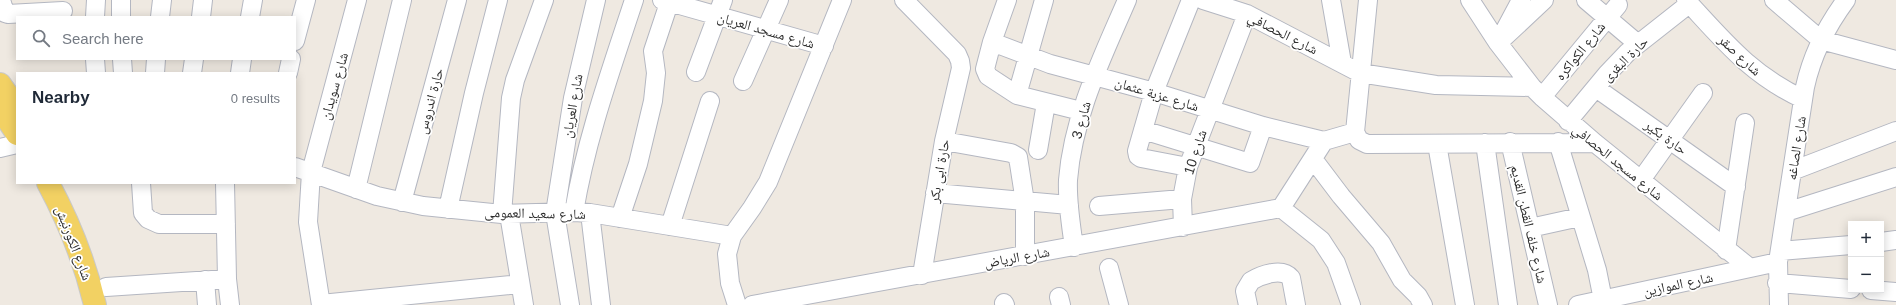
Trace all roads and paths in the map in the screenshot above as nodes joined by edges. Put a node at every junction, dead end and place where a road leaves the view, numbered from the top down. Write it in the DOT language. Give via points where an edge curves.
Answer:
graph roads {
  1 [pos="1,0"];
  2 [pos="96,0"];
  3 [pos="121,0"];
  4 [pos="162,0"];
  5 [pos="203,0"];
  6 [pos="253,0"];
  7 [pos="306,0"];
  8 [pos="357,0"];
  9 [pos="402,0"];
  10 [pos="457,0"];
  11 [pos="498,0"];
  12 [pos="544,0"];
  13 [pos="596,0"];
  14 [pos="634,0"];
  15 [pos="779,0"];
  16 [pos="842,0"];
  17 [pos="904,0"];
  18 [pos="1007,0"];
  19 [pos="1044,0"];
  20 [pos="1127,0"];
  21 [pos="1191,0"];
  22 [pos="1203,0"];
  23 [pos="1331,0"];
  24 [pos="1368,0"];
  25 [pos="1470,0"];
  26 [pos="1487,0"];
  27 [pos="1521,0"];
  28 [pos="1544,0"];
  29 [pos="1586,0"];
  30 [pos="1774,0"];
  31 [pos="1846,0"];
  32 [pos="667,1"];
  33 [pos="1688,2"];
  34 [pos="43,6"];
  35 [pos="719,8"];
  36 [pos="63,11"];
  37 [pos="1613,11"];
  38 [pos="1248,14"];
  39 [pos="95,16"];
  40 [pos="121,16"];
  41 [pos="160,16"];
  42 [pos="200,16"];
  43 [pos="250,16"];
  44 [pos="1482,17"];
  45 [pos="765,30"];
  46 [pos="296,37"];
  47 [pos="1821,40"];
  48 [pos="992,42"];
  49 [pos="1498,43"];
  50 [pos="1638,44"];
  51 [pos="824,46"];
  52 [pos="1027,56"];
  53 [pos="95,60"];
  54 [pos="122,60"];
  55 [pos="156,60"];
  56 [pos="194,60"];
  57 [pos="242,60"];
  58 [pos="291,60"];
  59 [pos="1896,60"];
  60 [pos="1342,63"];
  61 [pos="96,72"];
  62 [pos="123,72"];
  63 [pos="155,72"];
  64 [pos="192,72"];
  65 [pos="240,72"];
  66 [pos="288,72"];
  67 [pos="696,72"];
  68 [pos="1360,73"];
  69 [pos="1095,75"];
  70 [pos="742,80"];
  71 [pos="0,84"];
  72 [pos="1596,88"];
  73 [pos="1154,92"];
  74 [pos="1537,92"];
  75 [pos="1703,93"];
  76 [pos="1017,95"];
  77 [pos="1803,100"];
  78 [pos="710,101"];
  79 [pos="1046,103"];
  80 [pos="1209,110"];
  81 [pos="1081,111"];
  82 [pos="8,119"];
  83 [pos="1568,121"];
  84 [pos="1745,122"];
  85 [pos="1263,126"];
  86 [pos="1143,130"];
  87 [pos="1896,131"];
  88 [pos="1355,132"];
  89 [pos="1669,140"];
  90 [pos="944,141"];
  91 [pos="1324,141"];
  92 [pos="1485,142"];
  93 [pos="1510,142"];
  94 [pos="1558,142"];
  95 [pos="1595,143"];
  96 [pos="16,144"];
  97 [pos="1437,144"];
  98 [pos="1195,146"];
  99 [pos="0,148"];
  100 [pos="1038,150"];
  101 [pos="1313,159"];
  102 [pos="1188,167"];
  103 [pos="303,170"];
  104 [pos="1792,171"];
  105 [pos="1896,177"];
  106 [pos="1641,180"];
  107 [pos="48,184"];
  108 [pos="64,184"];
  109 [pos="141,184"];
  110 [pos="225,184"];
  111 [pos="1736,187"];
  112 [pos="356,189"];
  113 [pos="935,193"];
  114 [pos="1182,199"];
  115 [pos="402,202"];
  116 [pos="1025,202"];
  117 [pos="1069,205"];
  118 [pos="1099,206"];
  119 [pos="1281,208"];
  120 [pos="448,209"];
  121 [pos="556,212"];
  122 [pos="1786,212"];
  123 [pos="582,213"];
  124 [pos="506,214"];
  125 [pos="1580,217"];
  126 [pos="620,218"];
  127 [pos="226,224"];
  128 [pos="670,226"];
  129 [pos="1183,227"];
  130 [pos="1530,228"];
  131 [pos="732,236"];
  132 [pos="1896,240"];
  133 [pos="1884,242"];
  134 [pos="1848,246"];
  135 [pos="1074,247"];
  136 [pos="1726,250"];
  137 [pos="1025,256"];
  138 [pos="1779,257"];
  139 [pos="1108,268"];
  140 [pos="1750,268"];
  141 [pos="922,275"];
  142 [pos="227,279"];
  143 [pos="205,280"];
  144 [pos="1777,283"];
  145 [pos="520,284"];
  146 [pos="1848,289"];
  147 [pos="1884,291"];
  148 [pos="1896,292"];
  149 [pos="103,299"];
  150 [pos="1604,303"];
  151 [pos="207,305"];
  152 [pos="230,305"];
  153 [pos="321,305"];
  154 [pos="524,305"];
  155 [pos="570,305"];
  156 [pos="601,305"];
  157 [pos="737,305"];
  158 [pos="752,305"];
  159 [pos="1119,305"];
  160 [pos="1248,305"];
  161 [pos="1296,305"];
  162 [pos="1351,305"];
  163 [pos="1423,305"];
  164 [pos="1465,305"];
  165 [pos="1508,305"];
  166 [pos="1548,305"];
  167 [pos="1578,305"];
  168 [pos="1779,305"];
  1 -- 34 [label="street" via="5,13 8,14"];
  2 -- 39 [label="street"];
  3 -- 40 [label="street"];
  4 -- 41 [label="street"];
  5 -- 42 [label="street"];
  6 -- 43 [label="street"];
  7 -- 46 [label="street"];
  8 -- 103 [label="street, شارع سويدان"];
  9 -- 112 [label="street"];
  10 -- 115 [label="street, حارة اندروس"];
  11 -- 120 [label="street"];
  12 -- 124 [label="street" via="511,98"];
  13 -- 121 [label="street, شارع العريان" via="573,98"];
  14 -- 123 [label="street" via="597,111 578,187"];
  15 -- 45 [label="street"];
  16 -- 51 [label="street"];
  17 -- 90 [label="street, حارة ابى بكر" via="957,54 960,61 961,68"];
  18 -- 48 [label="street"];
  19 -- 52 [label="street"];
  20 -- 69 [label="street, شارع 3"];
  21 -- 73 [label="street"];
  22 -- 38 [label="street, شارع الحصافي"];
  23 -- 60 [label="street"];
  24 -- 68 [label="street"];
  25 -- 44 [label="street, شارع مسجد الحصافي"];
  26 -- 44 [label="street"];
  27 -- 49 [label="street"];
  28 -- 49 [label="street"];
  29 -- 37 [label="street"];
  30 -- 47 [label="street"];
  31 -- 47 [label="street, شارع الصاغه"];
  32 -- 35 [label="street, شارع مسجد العريان"];
  32 -- 126 [label="street" via="653,51 656,73 653,101 638,164"];
  33 -- 50 [label="street, حارة البقرى"];
  33 -- 77 [label="street, شارع صقر" via="1754,71"];
  34 -- 36 [label="street"];
  35 -- 45 [label="street, شارع مسجد العريان"];
  35 -- 67 [label="street"];
  37 -- 50 [label="street"];
  37 -- 74 [label="street, شارع الكواكره"];
  38 -- 60 [label="street, شارع الحصافي"];
  38 -- 80 [label="street, شارع 10"];
  44 -- 49 [label="street, شارع مسجد الحصافي"];
  45 -- 51 [label="street, شارع مسجد العريان"];
  45 -- 70 [label="street"];
  47 -- 59 [label="street"];
  47 -- 77 [label="street, شارع الصاغه" via="1811,63"];
  48 -- 52 [label="street, شارع عزبة عثمان"];
  48 -- 76 [label="street" via="986,72 989,77"];
  49 -- 74 [label="street, شارع مسجد الحصافي"];
  50 -- 72 [label="street, حارة البقرى" via="1619,61"];
  51 -- 131 [label="street" via="768,182"];
  52 -- 69 [label="street, شارع عزبة عثمان"];
  52 -- 76 [label="street"];
  53 -- 61 [label="street"];
  54 -- 62 [label="street"];
  55 -- 63 [label="street"];
  56 -- 64 [label="street"];
  57 -- 65 [label="street"];
  58 -- 66 [label="street"];
  60 -- 68 [label="street, شارع الحصافي"];
  68 -- 74 [label="street" via="1436,85"];
  68 -- 88 [label="street"];
  69 -- 73 [label="street, شارع عزبة عثمان"];
  69 -- 81 [label="street, شارع 3"];
  71 -- 82 [label="main road"];
  72 -- 83 [label="street, حارة البقرى"];
  72 -- 89 [label="street, حارة بكير"];
  73 -- 80 [label="street, شارع عزبة عثمان"];
  73 -- 86 [label="street"];
  74 -- 83 [label="street, شارع مسجد الحصافي"];
  75 -- 89 [label="street"];
  76 -- 79 [label="street"];
  77 -- 104 [label="street, شارع الصاغه"];
  78 -- 128 [label="street"];
  79 -- 81 [label="street"];
  79 -- 100 [label="street"];
  80 -- 85 [label="street, شارع عزبة عثمان"];
  80 -- 98 [label="street, شارع 10"];
  81 -- 117 [label="street, شارع 3" via="1068,180"];
  83 -- 95 [label="street, شارع مسجد الحصافي"];
  84 -- 111 [label="street"];
  85 -- 91 [label="street, شارع عزبة عثمان"];
  85 -- 98 [label="street" via="1250,163"];
  86 -- 98 [label="street"];
  86 -- 102 [label="street" via="1138,156"];
  87 -- 104 [label="street"];
  88 -- 91 [label="street"];
  88 -- 97 [label="street" via="1359,140 1367,144"];
  89 -- 106 [label="street"];
  89 -- 111 [label="street, حارة بكير"];
  90 -- 113 [label="street, حارة ابى بكر"];
  90 -- 116 [label="street" via="1016,155 1020,163"];
  91 -- 101 [label="street"];
  92 -- 93 [label="street"];
  92 -- 97 [label="street"];
  92 -- 165 [label="street"];
  93 -- 94 [label="street"];
  93 -- 130 [label="street, شارع خلف القطن القديم"];
  94 -- 95 [label="street"];
  94 -- 125 [label="street"];
  95 -- 106 [label="street, شارع مسجد الحصافي"];
  96 -- 99 [label="street"];
  97 -- 164 [label="street"];
  98 -- 102 [label="street, شارع 10"];
  101 -- 119 [label="street"];
  101 -- 163 [label="street" via="1381,243 1402,280"];
  102 -- 114 [label="street, شارع 10"];
  103 -- 112 [label="street, شارع سعيد العمومى"];
  103 -- 153 [label="street, شارع سويدان"];
  104 -- 122 [label="street, شارع الصاغه"];
  105 -- 122 [label="street"];
  106 -- 136 [label="street, شارع مسجد الحصافي"];
  107 -- 149 [label="main road, شارع الكورنيش" via="75,239 87,272"];
  108 -- 149 [label="main road, شارع الكورنيش" via="99,261"];
  109 -- 127 [label="street" via="143,213 152,222"];
  110 -- 127 [label="street"];
  111 -- 136 [label="street"];
  112 -- 115 [label="street, شارع سعيد العمومى"];
  113 -- 116 [label="street"];
  113 -- 141 [label="street, حارة ابى بكر"];
  114 -- 118 [label="street"];
  114 -- 129 [label="street, شارع 10"];
  115 -- 120 [label="street, شارع سعيد العمومى"];
  116 -- 117 [label="street"];
  116 -- 137 [label="street"];
  117 -- 135 [label="street, شارع 3"];
  119 -- 129 [label="street, شارع الرياض"];
  119 -- 162 [label="street" via="1321,240 1336,263"];
  120 -- 124 [label="street, شارع سعيد العمومى"];
  121 -- 123 [label="street, شارع سعيد العمومى"];
  121 -- 124 [label="street, شارع سعيد العمومى"];
  121 -- 155 [label="street, شارع العريان"];
  122 -- 138 [label="street, شارع الصاغه"];
  123 -- 126 [label="street, شارع سعيد العمومى"];
  123 -- 156 [label="street"];
  124 -- 145 [label="street"];
  125 -- 130 [label="street"];
  125 -- 150 [label="street" via="1597,270"];
  126 -- 128 [label="street, شارع سعيد العمومى"];
  127 -- 142 [label="street"];
  128 -- 131 [label="street, شارع سعيد العمومى"];
  129 -- 135 [label="street, شارع الرياض"];
  130 -- 166 [label="street, شارع خلف القطن القديم"];
  131 -- 157 [label="street" via="727,254 730,283"];
  132 -- 133 [label="street"];
  134 -- 138 [label="street, شارع الموازين"];
  135 -- 137 [label="street, شارع الرياض"];
  136 -- 140 [label="street, شارع مسجد الحصافي"];
  137 -- 141 [label="street, شارع الرياض"];
  138 -- 140 [label="street, شارع الموازين"];
  138 -- 144 [label="street, شارع الصاغه"];
  139 -- 159 [label="street"];
  140 -- 150 [label="street, شارع الموازين"];
  141 -- 158 [label="street, شارع الرياض"];
  142 -- 143 [label="street"];
  142 -- 152 [label="street"];
  143 -- 149 [label="street"];
  143 -- 151 [label="street"];
  144 -- 146 [label="street"];
  144 -- 168 [label="street, شارع الصاغه"];
  145 -- 153 [label="street"];
  145 -- 154 [label="street"];
  147 -- 148 [label="street"];
  150 -- 167 [label="street, شارع الموازين"];
  160 -- 161 [label="street" via="1245,291 1251,280 1280,272 1288,274 1291,278"];
}
